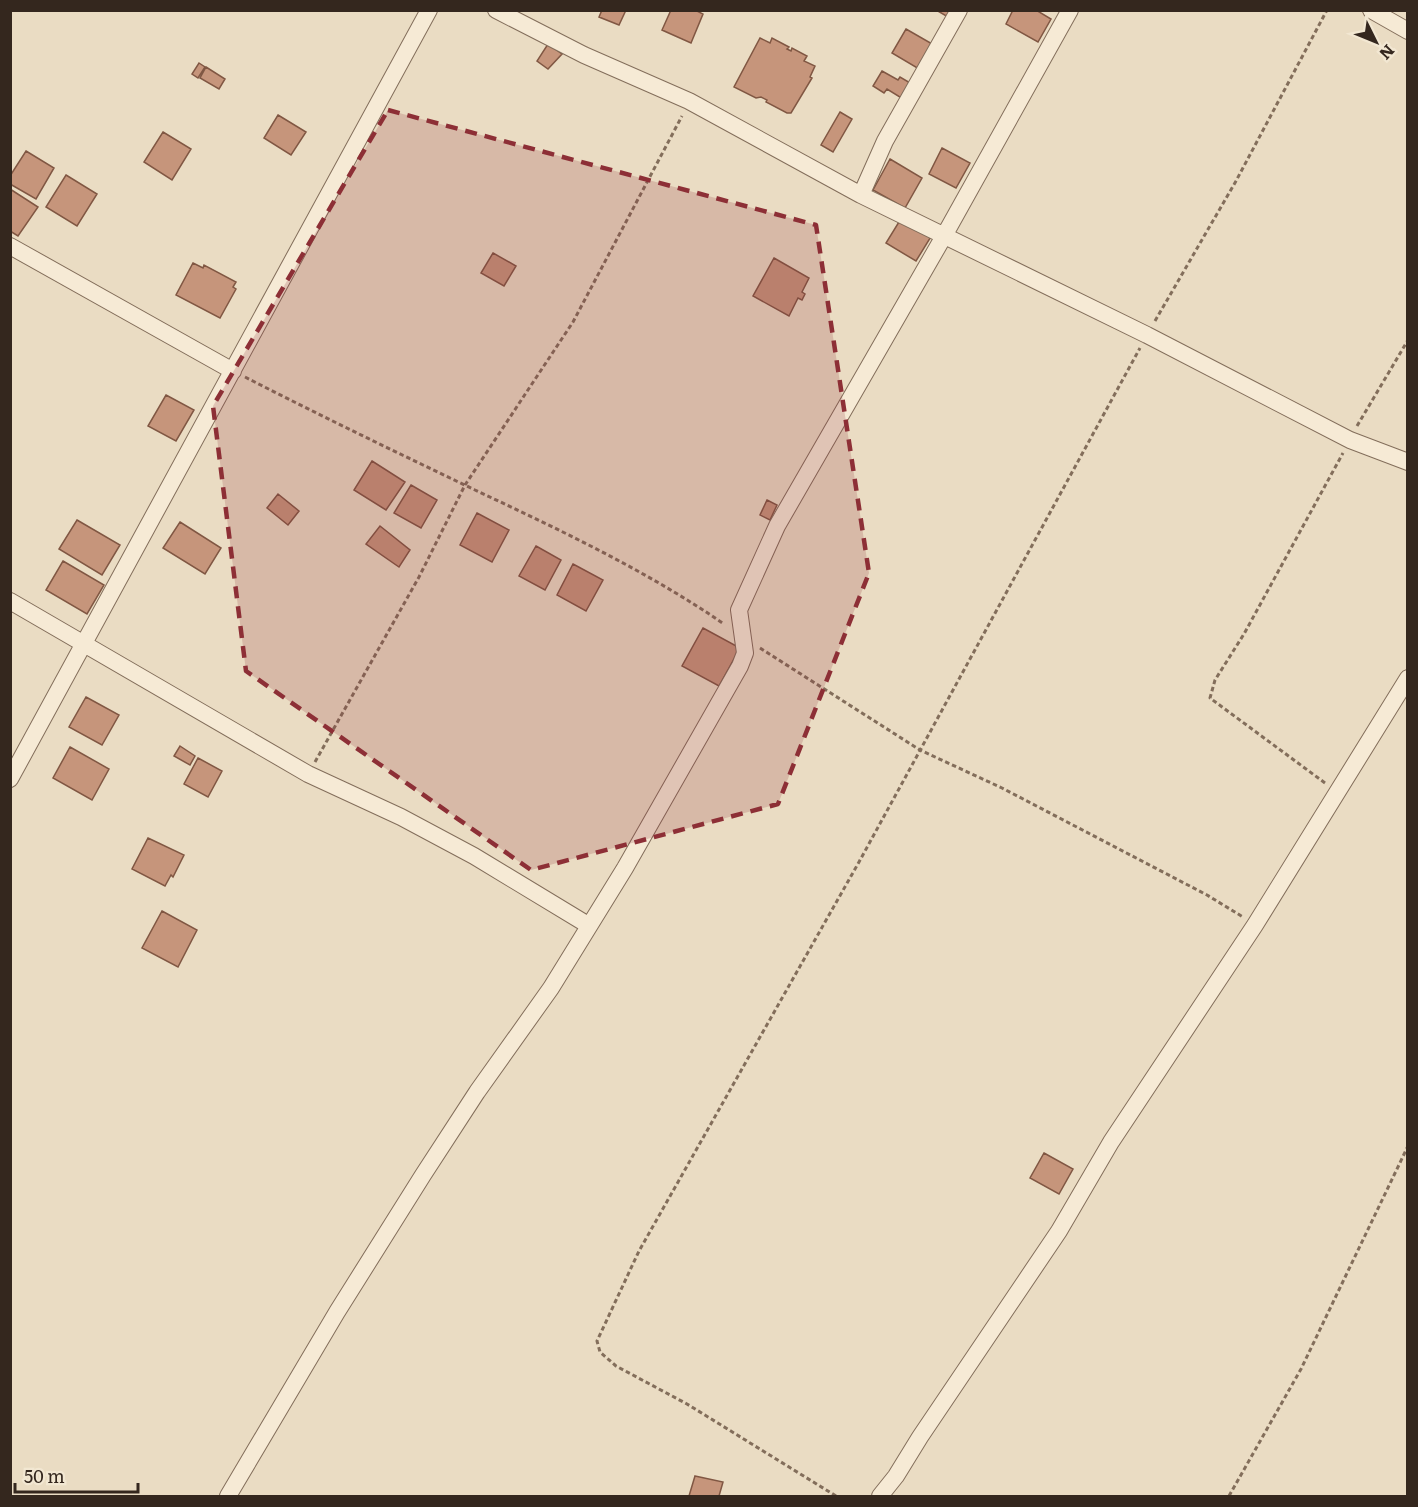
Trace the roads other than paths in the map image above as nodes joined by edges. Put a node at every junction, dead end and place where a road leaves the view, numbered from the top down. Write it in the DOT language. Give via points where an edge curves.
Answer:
graph roads {
  1 [pos="429,10"];
  2 [pos="496,10"];
  3 [pos="958,10"];
  4 [pos="1070,10"];
  5 [pos="1371,10"];
  6 [pos="1407,31"];
  7 [pos="861,195"];
  8 [pos="944,236"];
  9 [pos="10,246"];
  10 [pos="233,371"];
  11 [pos="1407,462"];
  12 [pos="10,601"];
  13 [pos="84,644"];
  14 [pos="1407,678"];
  15 [pos="10,779"];
  16 [pos="588,925"];
  17 [pos="228,1497"];
  18 [pos="880,1497"];
  1 -- 10 [label="street"];
  2 -- 7 [label="street" via="584,55 689,101"];
  3 -- 7 [label="street" via="885,141"];
  4 -- 8 [label="street"];
  5 -- 6 [label="street"];
  7 -- 8 [label="street"];
  8 -- 11 [label="street" via="1350,440"];
  8 -- 16 [label="street" via="777,526 739,610 745,653 740,666 625,868"];
  9 -- 10 [label="street"];
  10 -- 13 [label="street"];
  12 -- 13 [label="street"];
  13 -- 15 [label="street"];
  13 -- 16 [label="street" via="308,774 443,839"];
  14 -- 18 [label="street" via="1256,925 1111,1142 1059,1231"];
  16 -- 17 [label="street" via="551,988 477,1092 331,1321"];
}
